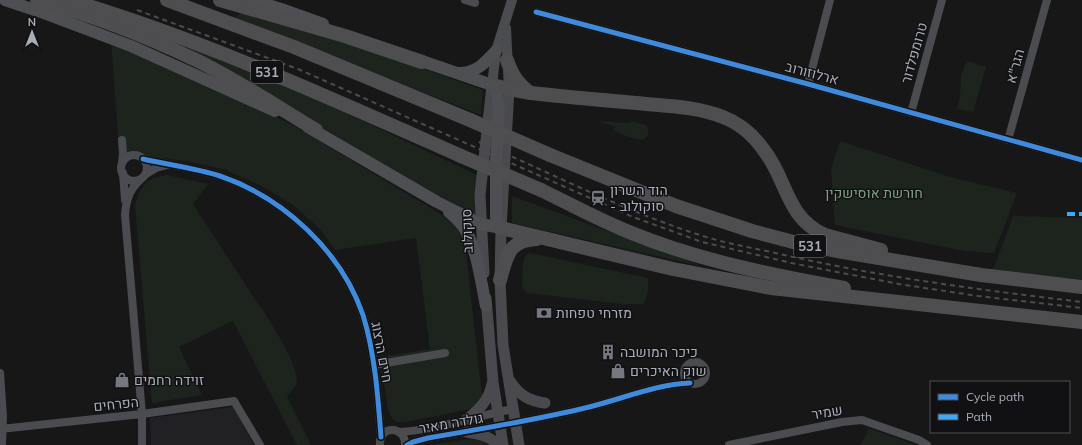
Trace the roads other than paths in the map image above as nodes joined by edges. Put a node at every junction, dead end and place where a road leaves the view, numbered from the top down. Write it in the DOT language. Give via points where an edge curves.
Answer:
graph roads {
  1 [pos="5,0"];
  2 [pos="37,0"];
  3 [pos="69,0"];
  4 [pos="167,0"];
  5 [pos="220,0"];
  6 [pos="252,0"];
  7 [pos="465,0"];
  8 [pos="512,0"];
  9 [pos="830,0"];
  10 [pos="942,0"];
  11 [pos="1048,0"];
  12 [pos="475,3"];
  13 [pos="536,12"];
  14 [pos="507,18"];
  15 [pos="496,51"];
  16 [pos="507,60"];
  17 [pos="422,62"];
  18 [pos="455,72"];
  19 [pos="808,84"];
  20 [pos="492,85"];
  21 [pos="509,90"];
  22 [pos="530,93"];
  23 [pos="911,113"];
  24 [pos="316,130"];
  25 [pos="1008,140"];
  26 [pos="140,157"];
  27 [pos="1082,160"];
  28 [pos="122,164"];
  29 [pos="168,164"];
  30 [pos="123,174"];
  31 [pos="143,177"];
  32 [pos="437,202"];
  33 [pos="126,206"];
  34 [pos="481,224"];
  35 [pos="501,228"];
  36 [pos="551,239"];
  37 [pos="966,273"];
  38 [pos="500,280"];
  39 [pos="1082,287"];
  40 [pos="486,306"];
  41 [pos="976,310"];
  42 [pos="1082,322"];
  43 [pos="446,352"];
  44 [pos="374,365"];
  45 [pos="0,373"];
  46 [pos="508,377"];
  47 [pos="493,382"];
  48 [pos="690,383"];
  49 [pos="545,403"];
  50 [pos="379,409"];
  51 [pos="513,409"];
  52 [pos="497,412"];
  53 [pos="142,414"];
  54 [pos="467,419"];
  55 [pos="515,424"];
  56 [pos="500,426"];
  57 [pos="1,428"];
  58 [pos="397,431"];
  59 [pos="467,432"];
  60 [pos="379,442"];
  61 [pos="2,445"];
  62 [pos="142,445"];
  63 [pos="260,445"];
  64 [pos="406,445"];
  65 [pos="498,445"];
  66 [pos="503,445"];
  67 [pos="519,445"];
  68 [pos="729,445"];
  69 [pos="927,445"];
  1 -- 24 [label="main road" via="131,46"];
  2 -- 24 [label="highway" via="138,33 196,60"];
  3 -- 41 [label="highway, 531, bridge" via="124,16 245,62 541,190 628,232 703,258 837,287"];
  4 -- 37 [label="highway, 531, bridge" via="294,47 550,156 676,206 801,244"];
  5 -- 17 [label="highway" via="345,36"];
  6 -- 17 [label="main road" via="305,17"];
  7 -- 12 [label="street"];
  8 -- 14 [label="street, סוקולוב"];
  9 -- 19 [label="street"];
  10 -- 23 [label="street, טרומפלדור"];
  11 -- 25 [label="street, הגר\"א"];
  13 -- 19 [label="street, ארלוזורוב"];
  14 -- 15 [label="street, סוקולוב"];
  14 -- 16 [label="street, סוקולוב"];
  15 -- 18 [label="main road" via="477,69"];
  15 -- 20 [label="street, סוקולוב"];
  16 -- 21 [label="street, סוקולוב"];
  16 -- 22 [label="highway" via="517,82"];
  17 -- 18 [label="main road"];
  18 -- 20 [label="main road"];
  19 -- 23 [label="street, ארלוזורוב"];
  20 -- 21 [label="highway"];
  20 -- 34 [label="main road, סוקולוב" via="480,195"];
  20 -- 35 [label="main road" via="499,108 496,217"];
  21 -- 22 [label="highway"];
  21 -- 35 [label="main road, סוקולוב"];
  22 -- 37 [label="highway" via="682,108 724,117 746,131 764,149 798,215 812,228 835,238"];
  23 -- 25 [label="street, ארלוזורוב"];
  24 -- 32 [label="main road"];
  25 -- 27 [label="street, ארלוזורוב"];
  26 -- 28 [label="street" via="132,155"];
  26 -- 28 [label="street" via="122,140"];
  26 -- 29 [label="street, חיים הרצוג"];
  26 -- 31 [label="street" via="147,166"];
  28 -- 30 [label="street"];
  29 -- 31 [label="street"];
  29 -- 44 [label="street, חיים הרצוג" via="214,174 237,183 269,200 306,229 329,255 352,289 363,316"];
  30 -- 31 [label="street" via="131,181"];
  30 -- 33 [label="street"];
  31 -- 33 [label="street" via="130,192"];
  32 -- 34 [label="main road"];
  32 -- 40 [label="main road" via="456,218 467,232"];
  33 -- 53 [label="street"];
  34 -- 35 [label="main road"];
  34 -- 40 [label="main road, סוקולוב"];
  35 -- 36 [label="highway"];
  35 -- 38 [label="main road, סוקולוב"];
  36 -- 38 [label="highway" via="530,239 517,244 507,255"];
  36 -- 41 [label="highway" via="747,284"];
  37 -- 39 [label="highway, 531"];
  38 -- 46 [label="main road, סוקולוב" via="503,345"];
  40 -- 47 [label="main road, סוקולוב"];
  41 -- 42 [label="highway, 531"];
  43 -- 44 [label="street"];
  44 -- 50 [label="street, חיים הרצוג"];
  45 -- 57 [label="street" via="3,416"];
  46 -- 49 [label="main road" via="519,393 526,398"];
  46 -- 51 [label="main road, סוקולוב"];
  47 -- 52 [label="main road, סוקולוב"];
  47 -- 54 [label="main road" via="486,402"];
  48 -- 55 [label="street, גולדה מאיר" via="670,385"];
  50 -- 58 [label="street" via="387,424"];
  50 -- 60 [label="street, חיים הרצוג"];
  51 -- 52 [label="street, גולדה מאיר"];
  51 -- 55 [label="main road, סוקולוב"];
  52 -- 54 [label="street, גולדה מאיר"];
  52 -- 56 [label="main road, סוקולוב"];
  53 -- 57 [label="street, הפרחים"];
  53 -- 62 [label="street"];
  53 -- 63 [label="street, הפרחים" via="234,400"];
  54 -- 58 [label="street, גולדה מאיר" via="444,426"];
  55 -- 56 [label="street, גולדה מאיר"];
  55 -- 67 [label="main road, סוקולוב"];
  56 -- 59 [label="street, גולדה מאיר"];
  56 -- 66 [label="main road, סוקולוב"];
  57 -- 61 [label="street"];
  58 -- 60 [label="street" via="386,431"];
  58 -- 64 [label="street" via="403,436"];
  59 -- 64 [label="street, גולדה מאיר"];
  59 -- 65 [label="main road" via="485,435"];
  68 -- 69 [label="street, שמיר" via="862,420"];
}
